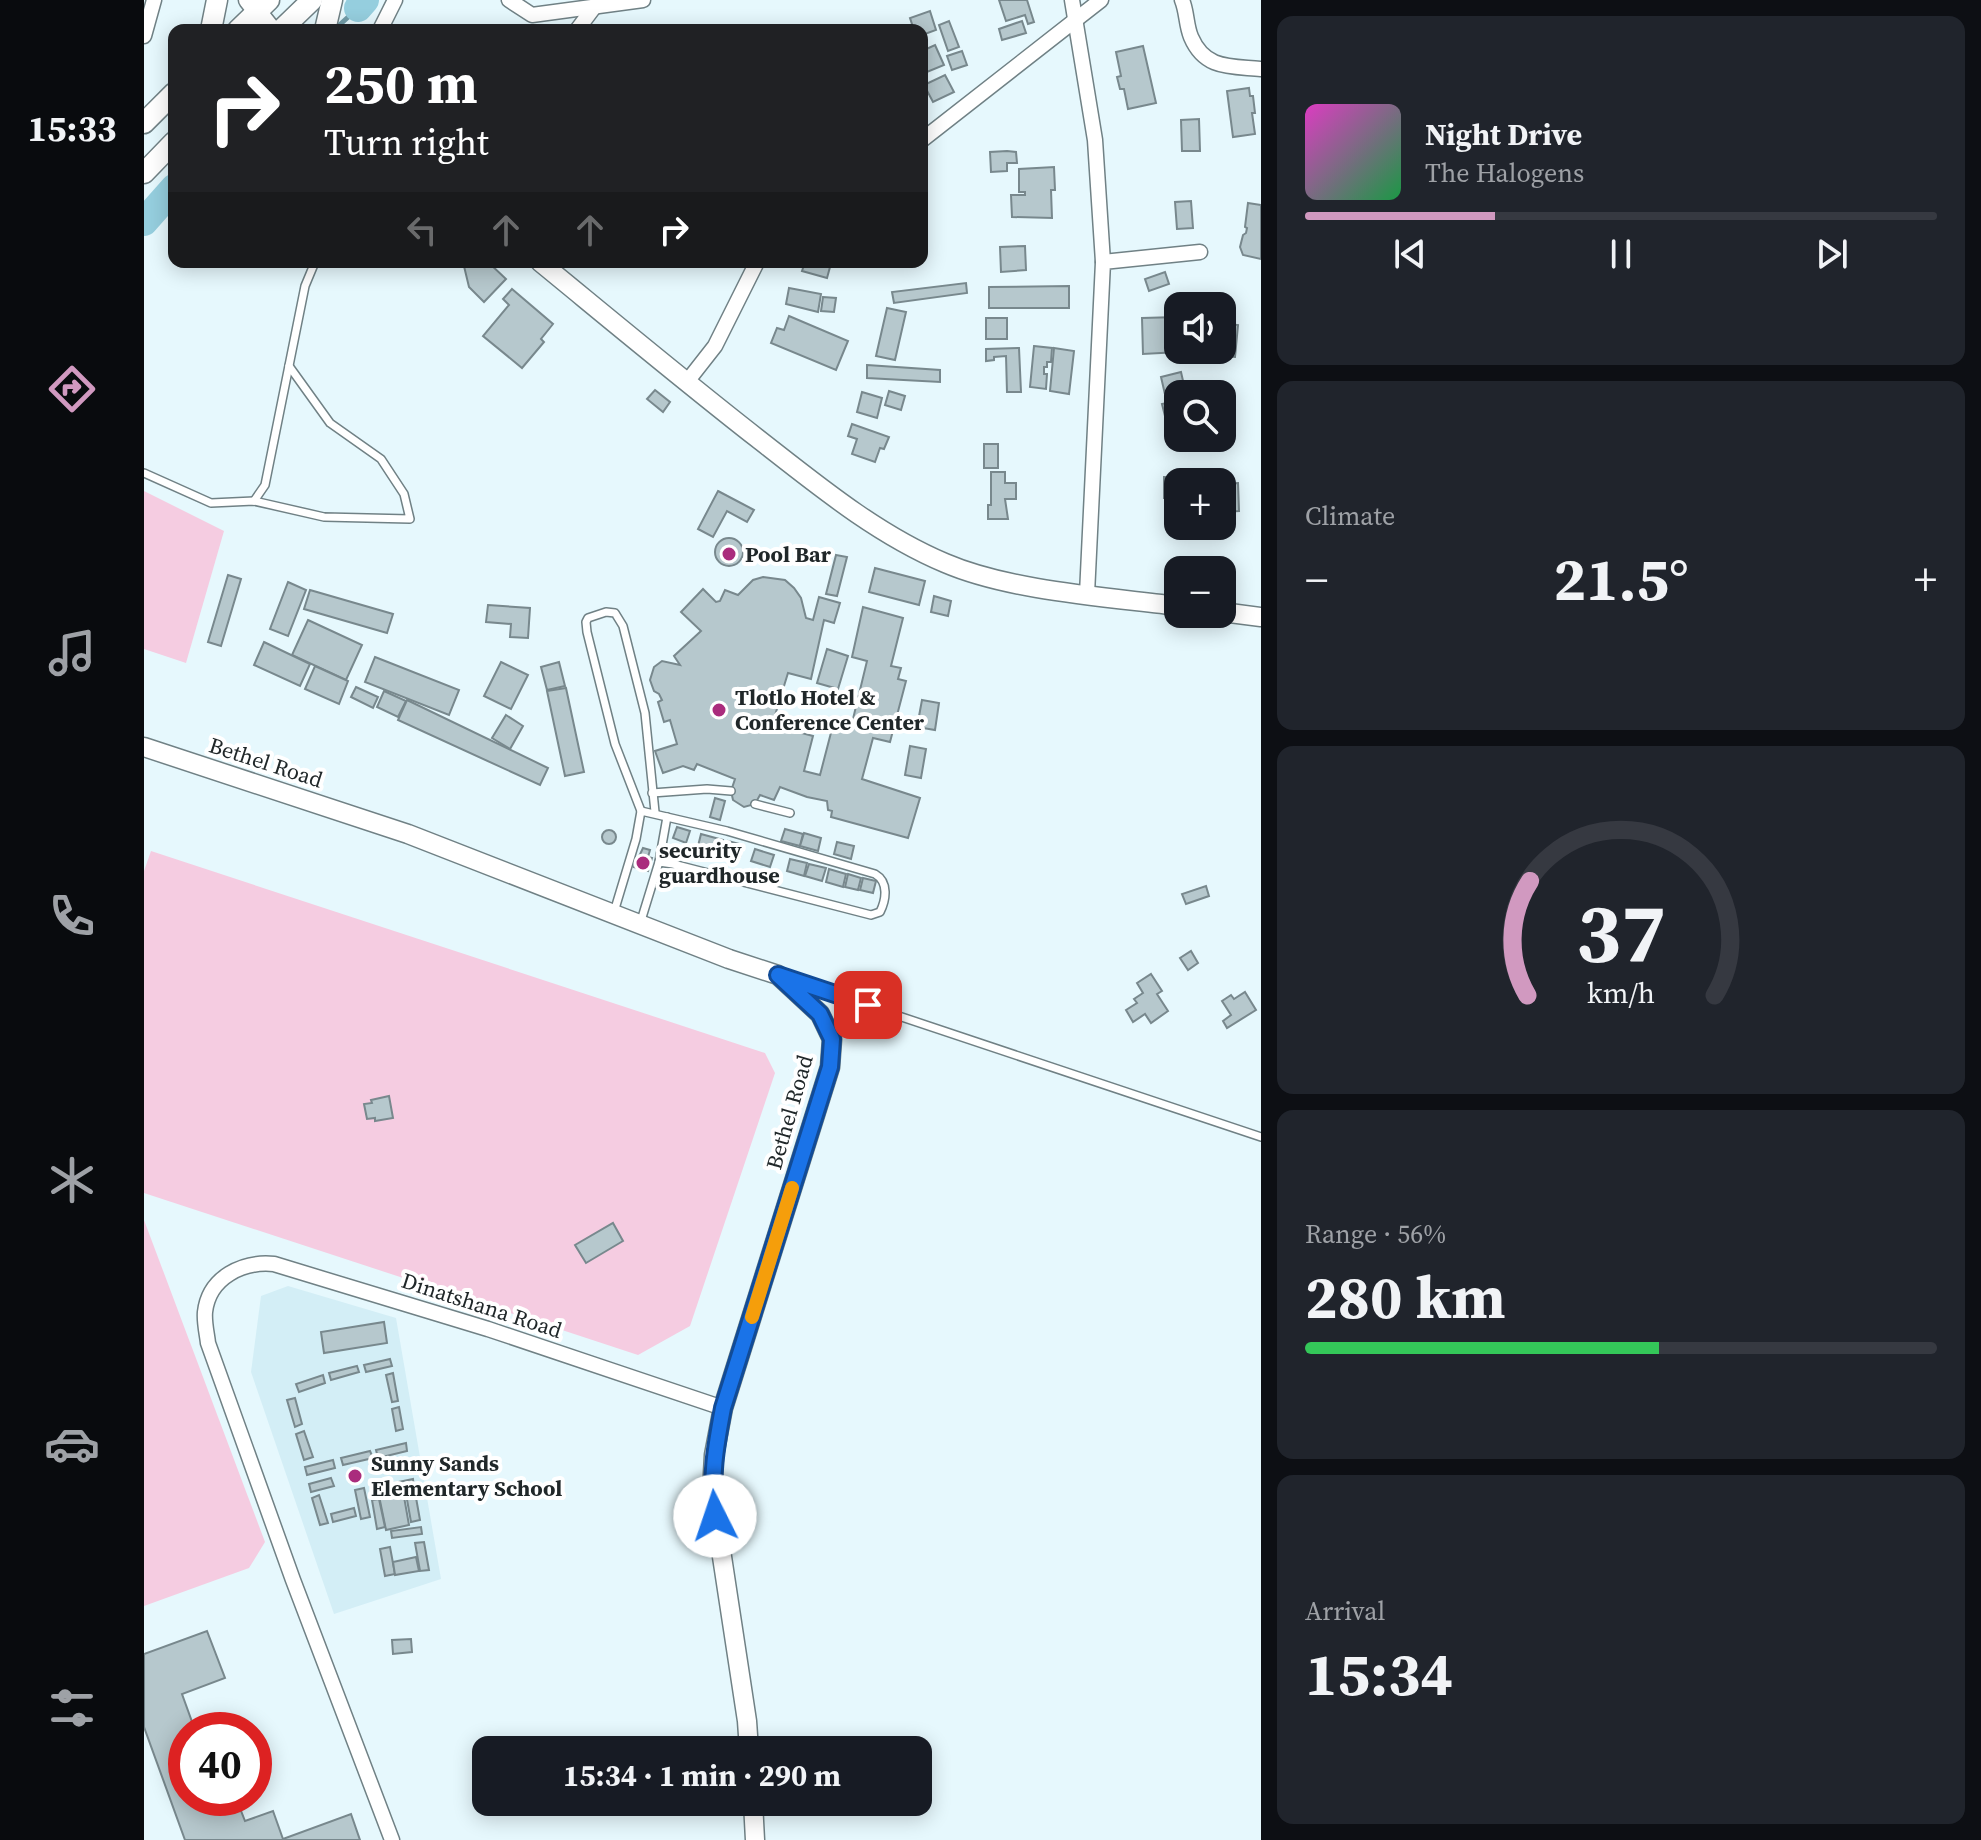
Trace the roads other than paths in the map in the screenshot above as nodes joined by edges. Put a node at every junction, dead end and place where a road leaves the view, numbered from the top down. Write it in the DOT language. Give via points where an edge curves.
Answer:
graph roads {
  1 [pos="154,0"];
  2 [pos="217,0"];
  3 [pos="312,0"];
  4 [pos="332,0"];
  5 [pos="395,0"];
  6 [pos="509,0"];
  7 [pos="643,0"];
  8 [pos="1072,0"];
  9 [pos="1101,0"];
  10 [pos="1182,0"];
  11 [pos="258,4"];
  12 [pos="595,6"];
  13 [pos="1077,19"];
  14 [pos="212,24"];
  15 [pos="243,24"];
  16 [pos="269,24"];
  17 [pos="287,24"];
  18 [pos="326,24"];
  19 [pos="383,24"];
  20 [pos="582,24"];
  21 [pos="144,36"];
  22 [pos="1261,69"];
  23 [pos="168,99"];
  24 [pos="144,123"];
  25 [pos="928,135"];
  26 [pos="168,148"];
  27 [pos="144,173"];
  28 [pos="1200,252"];
  29 [pos="1103,262"];
  30 [pos="312,268"];
  31 [pos="547,268"];
  32 [pos="754,268"];
  33 [pos="289,366"];
  34 [pos="686,383"];
  35 [pos="144,473"];
  36 [pos="254,501"];
  37 [pos="1087,594"];
  38 [pos="1164,604"];
  39 [pos="1236,614"];
  40 [pos="1261,617"];
  41 [pos="144,747"];
  42 [pos="731,791"];
  43 [pos="652,793"];
  44 [pos="755,804"];
  45 [pos="641,811"];
  46 [pos="655,812"];
  47 [pos="790,813"];
  48 [pos="667,817"];
  49 [pos="659,862"];
  50 [pos="613,914"];
  51 [pos="640,924"];
  52 [pos="778,975"];
  53 [pos="1261,1137"];
  54 [pos="723,1408"];
  55 [pos="748,1736"];
  56 [pos="754,1816"];
  57 [pos="392,1840"];
  58 [pos="755,1840"];
  1 -- 21 [label="street"];
  2 -- 14 [label="main road"];
  3 -- 17 [label="main road"];
  4 -- 18 [label="main road"];
  5 -- 19 [label="street"];
  6 -- 12 [label="street" via="532,15"];
  7 -- 12 [label="street"];
  8 -- 13 [label="street"];
  9 -- 13 [label="street"];
  10 -- 22 [label="street" via="1191,36 1202,54 1216,65"];
  11 -- 15 [label="main road"];
  11 -- 16 [label="street"];
  12 -- 20 [label="street"];
  13 -- 25 [label="street"];
  13 -- 29 [label="street" via="1095,140"];
  23 -- 24 [label="main road"];
  26 -- 27 [label="main road"];
  28 -- 29 [label="street"];
  29 -- 37 [label="street"];
  30 -- 33 [label="lane"];
  31 -- 34 [label="street"];
  32 -- 34 [label="street" via="715,346"];
  33 -- 36 [label="lane" via="265,485"];
  33 -- 36 [label="lane" via="330,423 381,459 404,494 410,519 324,517"];
  34 -- 37 [label="street" via="895,537 979,575"];
  35 -- 36 [label="lane" via="211,503"];
  37 -- 38 [label="street"];
  39 -- 40 [label="street"];
  41 -- 50 [label="street, Bethel Road" via="408,834"];
  42 -- 43 [label="lane"];
  43 -- 45 [label="lane" via="645,713 623,626 615,613 595,614 586,622 587,632 615,744"];
  43 -- 46 [label="lane"];
  44 -- 47 [label="lane"];
  45 -- 46 [label="lane"];
  45 -- 50 [label="lane"];
  46 -- 48 [label="lane"];
  48 -- 49 [label="lane"];
  48 -- 49 [label="lane" via="875,874 884,884 884,904 880,912 859,913"];
  49 -- 51 [label="lane"];
  50 -- 51 [label="street, Bethel Road"];
  51 -- 52 [label="street, Bethel Road"];
  52 -- 53 [label="lane"];
  52 -- 54 [label="street, Bethel Road" via="820,1014 832,1039 830,1067"];
  54 -- 55 [label="street, Bethel Road" via="712,1491"];
  54 -- 57 [label="street, Dinatshana Road" via="274,1264 257,1262 227,1274 214,1289 205,1312 208,1343"];
  56 -- 58 [label="street"];
}
